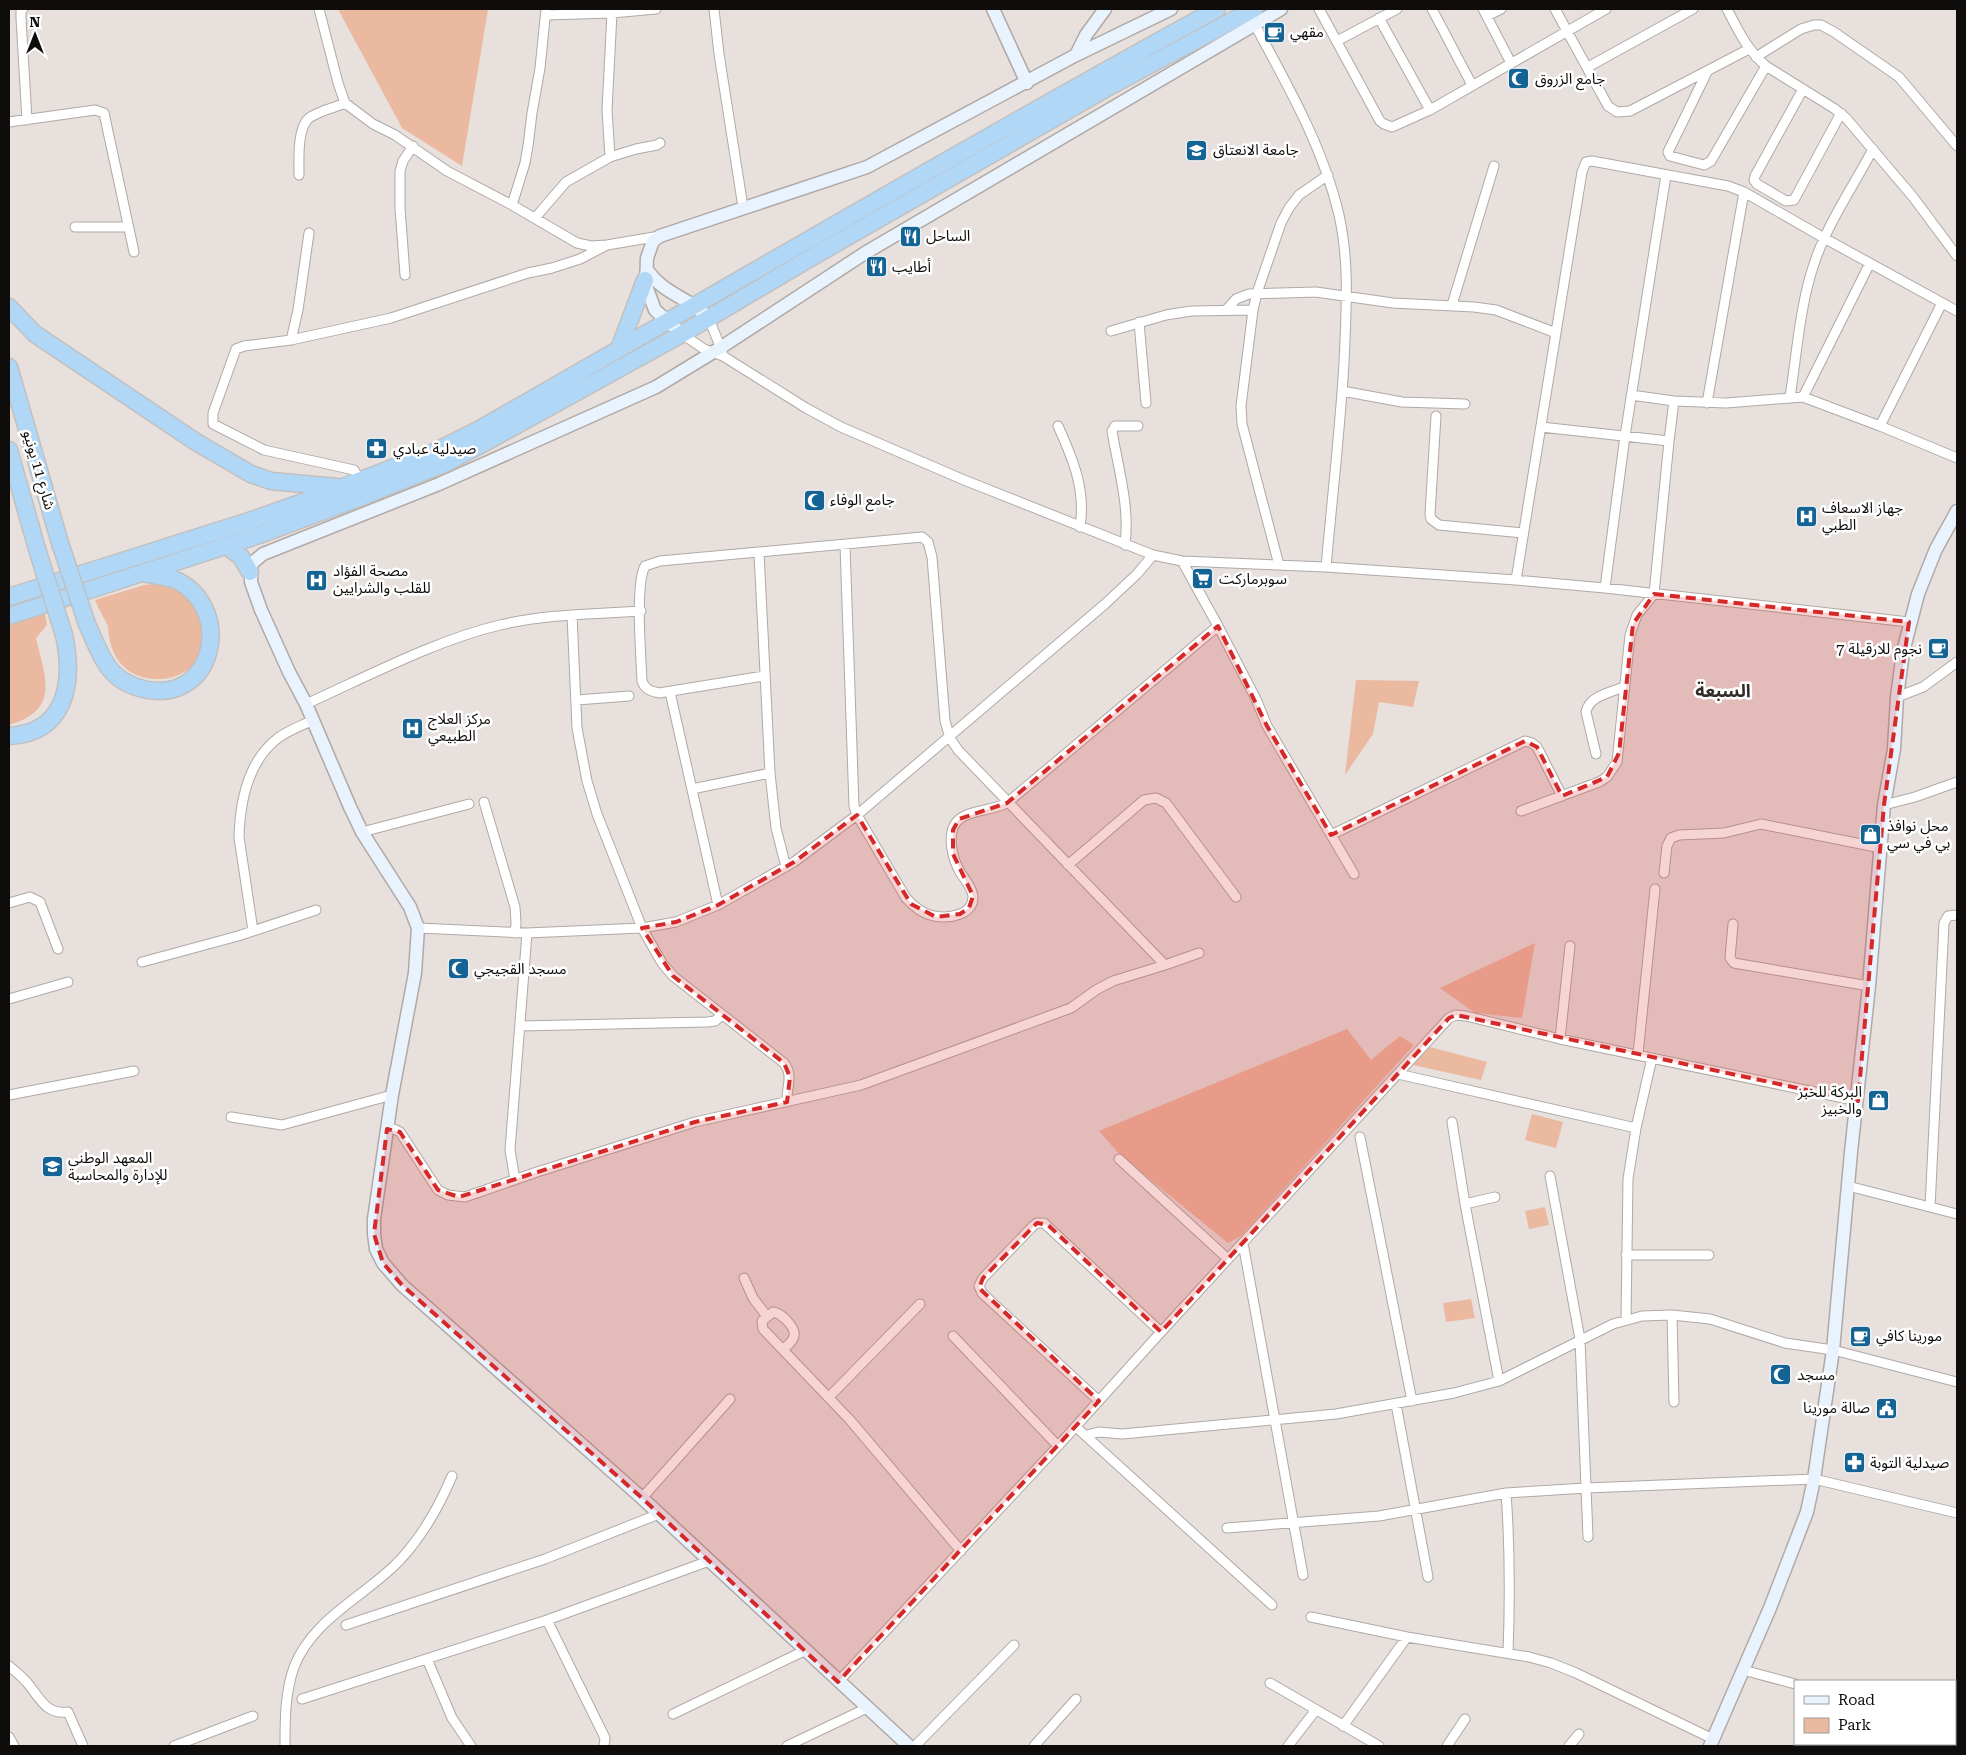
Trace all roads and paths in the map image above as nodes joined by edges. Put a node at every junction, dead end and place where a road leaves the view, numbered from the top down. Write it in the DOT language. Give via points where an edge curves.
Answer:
graph roads {
  1 [pos="23,9"];
  2 [pos="319,9"];
  3 [pos="656,9"];
  4 [pos="714,9"];
  5 [pos="993,9"];
  6 [pos="1106,9"];
  7 [pos="1171,9"];
  8 [pos="1218,9"];
  9 [pos="1281,9"];
  10 [pos="1319,9"];
  11 [pos="1397,9"];
  12 [pos="1432,9"];
  13 [pos="1501,9"];
  14 [pos="1555,9"];
  15 [pos="1606,9"];
  16 [pos="1693,9"];
  17 [pos="1727,9"];
  18 [pos="546,12"];
  19 [pos="612,13"];
  20 [pos="1485,13"];
  21 [pos="1254,17"];
  22 [pos="1379,18"];
  23 [pos="1568,31"];
  24 [pos="1337,42"];
  25 [pos="1748,49"];
  26 [pos="1076,55"];
  27 [pos="1756,57"];
  28 [pos="1511,63"];
  29 [pos="1766,66"];
  30 [pos="1588,67"];
  31 [pos="1707,72"];
  32 [pos="1027,83"];
  33 [pos="1472,85"];
  34 [pos="1803,89"];
  35 [pos="345,103"];
  36 [pos="1430,110"];
  37 [pos="1841,113"];
  38 [pos="27,120"];
  39 [pos="9,122"];
  40 [pos="660,142"];
  41 [pos="412,146"];
  42 [pos="1957,146"];
  43 [pos="1873,149"];
  44 [pos="610,157"];
  45 [pos="1494,166"];
  46 [pos="299,175"];
  47 [pos="1328,175"];
  48 [pos="1666,175"];
  49 [pos="1744,192"];
  50 [pos="512,205"];
  51 [pos="743,207"];
  52 [pos="535,218"];
  53 [pos="75,227"];
  54 [pos="128,227"];
  55 [pos="309,233"];
  56 [pos="660,236"];
  57 [pos="1824,238"];
  58 [pos="607,245"];
  59 [pos="134,252"];
  60 [pos="1957,256"];
  61 [pos="1870,263"];
  62 [pos="406,275"];
  63 [pos="646,275"];
  64 [pos="1257,293"];
  65 [pos="1347,296"];
  66 [pos="1942,303"];
  67 [pos="694,304"];
  68 [pos="1452,305"];
  69 [pos="9,307"];
  70 [pos="1227,309"];
  71 [pos="1253,310"];
  72 [pos="1957,311"];
  73 [pos="709,319"];
  74 [pos="667,321"];
  75 [pos="1139,322"];
  76 [pos="1110,332"];
  77 [pos="682,334"];
  78 [pos="1556,334"];
  79 [pos="291,340"];
  80 [pos="619,350"];
  81 [pos="719,353"];
  82 [pos="9,368"];
  83 [pos="1342,391"];
  84 [pos="1631,395"];
  85 [pos="1790,397"];
  86 [pos="1804,397"];
  87 [pos="1674,401"];
  88 [pos="1146,403"];
  89 [pos="1707,403"];
  90 [pos="1465,404"];
  91 [pos="1436,416"];
  92 [pos="1058,426"];
  93 [pos="1138,426"];
  94 [pos="1880,426"];
  95 [pos="1541,427"];
  96 [pos="1625,436"];
  97 [pos="1669,441"];
  98 [pos="9,450"];
  99 [pos="1957,458"];
  100 [pos="360,480"];
  101 [pos="339,488"];
  102 [pos="1957,511"];
  103 [pos="1080,527"];
  104 [pos="1523,533"];
  105 [pos="845,544"];
  106 [pos="1125,545"];
  107 [pos="226,546"];
  108 [pos="759,553"];
  109 [pos="1153,555"];
  110 [pos="1182,561"];
  111 [pos="1279,565"];
  112 [pos="1326,567"];
  113 [pos="250,572"];
  114 [pos="144,573"];
  115 [pos="1516,580"];
  116 [pos="1605,588"];
  117 [pos="1654,594"];
  118 [pos="9,597"];
  119 [pos="641,611"];
  120 [pos="9,616"];
  121 [pos="572,616"];
  122 [pos="1909,622"];
  123 [pos="1218,626"];
  124 [pos="1957,662"];
  125 [pos="764,676"];
  126 [pos="1624,687"];
  127 [pos="670,692"];
  128 [pos="629,696"];
  129 [pos="1897,696"];
  130 [pos="577,700"];
  131 [pos="306,704"];
  132 [pos="313,720"];
  133 [pos="9,736"];
  134 [pos="950,738"];
  135 [pos="1596,754"];
  136 [pos="770,773"];
  137 [pos="1957,782"];
  138 [pos="692,788"];
  139 [pos="1562,796"];
  140 [pos="484,802"];
  141 [pos="1007,803"];
  142 [pos="469,804"];
  143 [pos="1884,805"];
  144 [pos="1521,811"];
  145 [pos="857,815"];
  146 [pos="362,832"];
  147 [pos="1331,835"];
  148 [pos="1881,848"];
  149 [pos="1068,865"];
  150 [pos="786,867"];
  151 [pos="1664,873"];
  152 [pos="1354,874"];
  153 [pos="1655,889"];
  154 [pos="1236,897"];
  155 [pos="9,903"];
  156 [pos="718,905"];
  157 [pos="316,910"];
  158 [pos="1957,915"];
  159 [pos="1733,924"];
  160 [pos="418,928"];
  161 [pos="642,928"];
  162 [pos="254,931"];
  163 [pos="515,933"];
  164 [pos="527,934"];
  165 [pos="1570,946"];
  166 [pos="58,949"];
  167 [pos="1200,953"];
  168 [pos="142,962"];
  169 [pos="1165,965"];
  170 [pos="68,982"];
  171 [pos="1869,986"];
  172 [pos="9,999"];
  173 [pos="722,1015"];
  174 [pos="520,1026"];
  175 [pos="1560,1039"];
  176 [pos="1638,1054"];
  177 [pos="1652,1058"];
  178 [pos="134,1071"];
  179 [pos="1398,1074"];
  180 [pos="9,1095"];
  181 [pos="392,1095"];
  182 [pos="1858,1101"];
  183 [pos="787,1102"];
  184 [pos="231,1117"];
  185 [pos="1452,1122"];
  186 [pos="1636,1128"];
  187 [pos="387,1129"];
  188 [pos="1360,1136"];
  189 [pos="1118,1159"];
  190 [pos="1550,1176"];
  191 [pos="514,1180"];
  192 [pos="1848,1186"];
  193 [pos="1495,1197"];
  194 [pos="1465,1204"];
  195 [pos="1930,1207"];
  196 [pos="1957,1214"];
  197 [pos="1243,1243"];
  198 [pos="1626,1254"];
  199 [pos="1709,1255"];
  200 [pos="1228,1259"];
  201 [pos="744,1278"];
  202 [pos="920,1304"];
  203 [pos="1672,1315"];
  204 [pos="766,1316"];
  205 [pos="1626,1320"];
  206 [pos="1161,1332"];
  207 [pos="954,1336"];
  208 [pos="1580,1339"];
  209 [pos="783,1350"];
  210 [pos="1833,1350"];
  211 [pos="1499,1381"];
  212 [pos="1957,1382"];
  213 [pos="829,1397"];
  214 [pos="730,1399"];
  215 [pos="1412,1400"];
  216 [pos="1099,1401"];
  217 [pos="1674,1402"];
  218 [pos="1396,1404"];
  219 [pos="1276,1420"];
  220 [pos="1076,1426"];
  221 [pos="1087,1435"];
  222 [pos="1058,1446"];
  223 [pos="452,1476"];
  224 [pos="1814,1479"];
  225 [pos="1586,1488"];
  226 [pos="1506,1493"];
  227 [pos="642,1498"];
  228 [pos="1416,1510"];
  229 [pos="1957,1513"];
  230 [pos="659,1514"];
  231 [pos="1295,1523"];
  232 [pos="1227,1528"];
  233 [pos="1588,1537"];
  234 [pos="961,1551"];
  235 [pos="709,1561"];
  236 [pos="1303,1575"];
  237 [pos="1428,1577"];
  238 [pos="1272,1605"];
  239 [pos="1311,1617"];
  240 [pos="547,1620"];
  241 [pos="346,1625"];
  242 [pos="1407,1637"];
  243 [pos="1014,1645"];
  244 [pos="804,1651"];
  245 [pos="1508,1654"];
  246 [pos="427,1659"];
  247 [pos="9,1666"];
  248 [pos="1743,1670"];
  249 [pos="838,1682"];
  250 [pos="1270,1683"];
  251 [pos="1794,1684"];
  252 [pos="302,1699"];
  253 [pos="1076,1699"];
  254 [pos="867,1708"];
  255 [pos="1316,1711"];
  256 [pos="674,1714"];
  257 [pos="253,1716"];
  258 [pos="1465,1719"];
  259 [pos="1343,1726"];
  260 [pos="1579,1734"];
  261 [pos="9,1737"];
  262 [pos="1711,1743"];
  263 [pos="14,1746"];
  264 [pos="83,1746"];
  265 [pos="174,1746"];
  266 [pos="285,1746"];
  267 [pos="471,1746"];
  268 [pos="604,1746"];
  269 [pos="787,1746"];
  270 [pos="909,1746"];
  271 [pos="915,1746"];
  272 [pos="1034,1746"];
  273 [pos="1288,1746"];
  274 [pos="1379,1746"];
  275 [pos="1447,1746"];
  276 [pos="1569,1746"];
  1 -- 38 [label="street"];
  2 -- 35 [label="street"];
  3 -- 19 [label="street"];
  4 -- 51 [label="street"];
  5 -- 32 [label="street"];
  6 -- 26 [label="street" via="1086,35"];
  7 -- 26 [label="street"];
  8 -- 67 [label="highway"];
  9 -- 21 [label="street"];
  10 -- 24 [label="street"];
  11 -- 22 [label="street"];
  12 -- 33 [label="street"];
  13 -- 20 [label="street"];
  14 -- 23 [label="street"];
  15 -- 23 [label="street"];
  16 -- 30 [label="street"];
  17 -- 25 [label="street"];
  18 -- 19 [label="street"];
  18 -- 50 [label="street" via="525,163"];
  19 -- 44 [label="street" via="607,110"];
  20 -- 28 [label="street"];
  21 -- 47 [label="street"];
  21 -- 73 [label="highway" via="1105,89"];
  21 -- 81 [label="street" via="864,253"];
  22 -- 24 [label="street"];
  22 -- 36 [label="street"];
  23 -- 28 [label="street"];
  23 -- 30 [label="street"];
  24 -- 36 [label="street" via="1384,124 1392,127"];
  25 -- 27 [label="street"];
  25 -- 31 [label="street"];
  26 -- 32 [label="street"];
  27 -- 29 [label="street"];
  27 -- 42 [label="street" via="1801,29 1821,25 1898,77"];
  28 -- 33 [label="street"];
  29 -- 31 [label="street" via="1711,161 1704,165 1672,158 1668,152"];
  29 -- 34 [label="street"];
  30 -- 31 [label="street" via="1608,106 1623,113"];
  32 -- 51 [label="street" via="867,168"];
  33 -- 36 [label="street"];
  34 -- 37 [label="street"];
  34 -- 37 [label="street" via="1755,176 1757,184 1786,201 1794,200"];
  35 -- 41 [label="street" via="373,124"];
  35 -- 46 [label="street" via="307,120 301,137"];
  37 -- 43 [label="street"];
  38 -- 39 [label="street"];
  38 -- 54 [label="street" via="96,110 104,113"];
  40 -- 44 [label="street"];
  41 -- 50 [label="street" via="447,171"];
  41 -- 62 [label="street" via="400,171"];
  43 -- 57 [label="street"];
  43 -- 60 [label="street"];
  44 -- 52 [label="street" via="566,182"];
  45 -- 68 [label="street"];
  47 -- 64 [label="street" via="1311,185 1289,208"];
  47 -- 65 [label="street" via="1339,217"];
  48 -- 49 [label="street"];
  48 -- 78 [label="street" via="1586,162"];
  48 -- 84 [label="street"];
  49 -- 57 [label="street"];
  49 -- 89 [label="street"];
  50 -- 52 [label="street"];
  51 -- 56 [label="street"];
  52 -- 58 [label="street" via="577,243"];
  53 -- 54 [label="street"];
  54 -- 59 [label="street"];
  55 -- 79 [label="street"];
  56 -- 58 [label="street"];
  56 -- 63 [label="street" via="653,242 646,258"];
  57 -- 61 [label="street"];
  57 -- 85 [label="street" via="1809,281"];
  58 -- 79 [label="street" via="571,262 391,318"];
  61 -- 66 [label="street"];
  61 -- 86 [label="street"];
  63 -- 67 [label="street"];
  63 -- 74 [label="street" via="653,305"];
  63 -- 80 [label="highway"];
  64 -- 65 [label="street" via="1316,292"];
  64 -- 70 [label="street" via="1242,296"];
  64 -- 71 [label="street"];
  65 -- 68 [label="street" via="1393,303"];
  65 -- 83 [label="street"];
  66 -- 72 [label="street"];
  66 -- 94 [label="street"];
  67 -- 73 [label="street"];
  67 -- 74 [label="highway"];
  68 -- 78 [label="street" via="1496,310"];
  69 -- 101 [label="highway" via="35,334 196,442 251,474 271,481"];
  70 -- 71 [label="street"];
  70 -- 75 [label="street" via="1191,311"];
  71 -- 111 [label="street" via="1242,424"];
  73 -- 77 [label="highway"];
  73 -- 81 [label="street"];
  74 -- 77 [label="street"];
  74 -- 80 [label="highway"];
  75 -- 76 [label="street"];
  75 -- 88 [label="street"];
  77 -- 81 [label="street" via="696,344"];
  77 -- 107 [label="highway" via="446,462"];
  78 -- 95 [label="street"];
  79 -- 100 [label="street" via="244,346 236,350 213,413 213,424 264,450 354,470"];
  80 -- 100 [label="highway" via="461,438"];
  81 -- 103 [label="street" via="841,427 894,452"];
  81 -- 113 [label="street" via="656,388 511,453 263,554 251,564"];
  82 -- 114 [label="highway, شارع 11 يونيو, bridge" via="60,543 100,654 109,669 136,688 156,691 176,688 190,682 202,668 209,650 210,627 206,609 176,580"];
  83 -- 90 [label="street" via="1402,402"];
  83 -- 112 [label="street"];
  84 -- 87 [label="street"];
  84 -- 96 [label="street"];
  85 -- 86 [label="street"];
  85 -- 89 [label="street"];
  86 -- 94 [label="street"];
  87 -- 89 [label="street"];
  87 -- 97 [label="street"];
  91 -- 104 [label="street" via="1431,519 1440,525"];
  92 -- 103 [label="street" via="1081,486"];
  93 -- 106 [label="street" via="1115,426 1112,431 1126,520"];
  94 -- 99 [label="street"];
  95 -- 96 [label="street"];
  95 -- 104 [label="street"];
  96 -- 97 [label="street"];
  96 -- 116 [label="street"];
  97 -- 117 [label="street"];
  98 -- 133 [label="highway, شارع 11 يونيو, bridge" via="64,635 69,666 66,690 59,709 49,722"];
  100 -- 101 [label="highway"];
  101 -- 118 [label="highway" via="249,521"];
  102 -- 122 [label="street" via="1927,570"];
  103 -- 106 [label="street"];
  104 -- 115 [label="street"];
  105 -- 108 [label="street"];
  105 -- 134 [label="street" via="913,537 922,537 928,542"];
  105 -- 145 [label="street" via="854,806"];
  106 -- 109 [label="street"];
  107 -- 113 [label="highway" via="241,557"];
  107 -- 114 [label="highway"];
  108 -- 119 [label="street" via="660,561 645,566 640,581"];
  108 -- 125 [label="street"];
  109 -- 110 [label="street"];
  109 -- 134 [label="street" via="1123,589"];
  110 -- 111 [label="street"];
  110 -- 123 [label="street"];
  111 -- 112 [label="street"];
  112 -- 115 [label="street"];
  113 -- 131 [label="street" via="261,610"];
  114 -- 120 [label="highway"];
  115 -- 116 [label="street"];
  116 -- 117 [label="street"];
  117 -- 122 [label="street"];
  117 -- 126 [label="street" via="1633,624"];
  119 -- 121 [label="street"];
  119 -- 127 [label="street" via="642,681 650,691"];
  121 -- 130 [label="street"];
  121 -- 131 [label="street" via="500,625 456,639"];
  122 -- 129 [label="street"];
  123 -- 141 [label="street"];
  123 -- 147 [label="street" via="1267,726"];
  124 -- 129 [label="street" via="1923,687"];
  125 -- 127 [label="street"];
  125 -- 136 [label="street"];
  126 -- 135 [label="street" via="1593,700 1587,707"];
  126 -- 139 [label="street" via="1619,753 1613,770 1599,782"];
  127 -- 138 [label="street"];
  128 -- 130 [label="street"];
  129 -- 143 [label="street" via="1894,749"];
  130 -- 161 [label="street" via="579,747 587,781"];
  131 -- 132 [label="street"];
  132 -- 146 [label="street"];
  132 -- 162 [label="street" via="288,731 272,744 254,769 245,793 240,837"];
  134 -- 141 [label="street"];
  134 -- 145 [label="street"];
  136 -- 138 [label="street"];
  136 -- 150 [label="street" via="776,828"];
  137 -- 143 [label="street"];
  138 -- 156 [label="street"];
  139 -- 144 [label="street"];
  139 -- 147 [label="street" via="1537,747 1525,741"];
  140 -- 163 [label="street" via="515,907"];
  141 -- 145 [label="street" via="964,815 955,824 953,854 972,890 972,900 966,912 944,917 923,912 906,898"];
  141 -- 149 [label="street"];
  142 -- 146 [label="street"];
  143 -- 148 [label="street"];
  145 -- 150 [label="street"];
  146 -- 160 [label="street" via="410,908"];
  147 -- 152 [label="street"];
  148 -- 151 [label="street" via="1762,824 1724,833 1675,836 1667,846"];
  148 -- 171 [label="street"];
  149 -- 154 [label="street" via="1144,800 1156,798 1166,803"];
  149 -- 169 [label="street"];
  150 -- 156 [label="street"];
  153 -- 176 [label="street"];
  155 -- 166 [label="street" via="30,897 40,902"];
  156 -- 161 [label="street" via="676,922"];
  157 -- 162 [label="street"];
  158 -- 195 [label="street" via="1948,916 1944,923"];
  159 -- 171 [label="street" via="1730,958 1734,963"];
  160 -- 163 [label="street"];
  160 -- 181 [label="street" via="415,973"];
  161 -- 164 [label="street"];
  161 -- 173 [label="street" via="673,976"];
  162 -- 168 [label="street"];
  163 -- 164 [label="street"];
  164 -- 174 [label="street"];
  165 -- 175 [label="street"];
  167 -- 169 [label="street"];
  169 -- 183 [label="street" via="1113,980 1071,1008 882,1078"];
  170 -- 172 [label="street"];
  171 -- 182 [label="street"];
  173 -- 174 [label="street" via="707,1022"];
  173 -- 183 [label="street" via="788,1068"];
  174 -- 191 [label="street" via="510,1150"];
  175 -- 176 [label="street"];
  175 -- 179 [label="street" via="1456,1015 1449,1018"];
  176 -- 177 [label="street"];
  177 -- 182 [label="street"];
  177 -- 186 [label="street"];
  178 -- 180 [label="street"];
  179 -- 186 [label="street"];
  179 -- 197 [label="street"];
  181 -- 184 [label="street" via="282,1125"];
  181 -- 187 [label="street"];
  182 -- 192 [label="street"];
  183 -- 191 [label="street" via="695,1122"];
  185 -- 194 [label="street"];
  186 -- 198 [label="street" via="1628,1179"];
  187 -- 191 [label="street" via="400,1132 438,1190 448,1195 465,1197"];
  187 -- 227 [label="street" via="374,1234 376,1249 383,1263 402,1285"];
  188 -- 215 [label="street"];
  189 -- 200 [label="street"];
  190 -- 208 [label="street"];
  192 -- 195 [label="street"];
  192 -- 210 [label="street"];
  193 -- 194 [label="street"];
  194 -- 211 [label="street"];
  195 -- 196 [label="street"];
  197 -- 200 [label="street"];
  197 -- 219 [label="street"];
  198 -- 199 [label="street"];
  198 -- 205 [label="street"];
  200 -- 206 [label="street"];
  201 -- 204 [label="street"];
  202 -- 213 [label="street"];
  203 -- 205 [label="street"];
  203 -- 210 [label="street" via="1710,1319 1785,1343"];
  203 -- 217 [label="street"];
  204 -- 209 [label="street" via="762,1327"];
  204 -- 209 [label="street" via="780,1313 793,1330 793,1340"];
  205 -- 208 [label="street"];
  206 -- 216 [label="street"];
  206 -- 216 [label="street" via="1044,1223 1033,1226 982,1278 979,1286 982,1293"];
  207 -- 222 [label="street"];
  208 -- 211 [label="street"];
  208 -- 225 [label="street"];
  209 -- 213 [label="street"];
  210 -- 212 [label="street"];
  210 -- 224 [label="street"];
  211 -- 215 [label="street"];
  213 -- 234 [label="street"];
  214 -- 227 [label="street"];
  215 -- 218 [label="street"];
  216 -- 220 [label="street"];
  218 -- 219 [label="street"];
  218 -- 228 [label="street"];
  219 -- 221 [label="street"];
  219 -- 231 [label="street"];
  220 -- 221 [label="street"];
  220 -- 222 [label="street"];
  221 -- 238 [label="street"];
  222 -- 234 [label="street"];
  223 -- 266 [label="street" via="430,1521 400,1560 330,1618 304,1648 288,1688"];
  224 -- 225 [label="street"];
  224 -- 229 [label="street"];
  224 -- 248 [label="street" via="1807,1512"];
  225 -- 226 [label="street"];
  225 -- 233 [label="street"];
  226 -- 228 [label="street"];
  226 -- 245 [label="street" via="1510,1578"];
  227 -- 230 [label="street"];
  228 -- 231 [label="street"];
  228 -- 237 [label="street"];
  230 -- 235 [label="street"];
  230 -- 241 [label="street" via="545,1559"];
  231 -- 232 [label="street"];
  231 -- 236 [label="street"];
  234 -- 249 [label="street"];
  235 -- 240 [label="street"];
  235 -- 244 [label="street"];
  239 -- 242 [label="street"];
  240 -- 246 [label="street"];
  240 -- 268 [label="street" via="605,1738"];
  242 -- 245 [label="street"];
  242 -- 259 [label="street"];
  243 -- 271 [label="street"];
  244 -- 249 [label="street"];
  244 -- 256 [label="street"];
  245 -- 262 [label="street" via="1529,1657 1576,1673"];
  246 -- 252 [label="street"];
  246 -- 267 [label="street" via="452,1718"];
  247 -- 264 [label="street" via="24,1678 44,1707 53,1712 68,1712"];
  248 -- 251 [label="street"];
  248 -- 262 [label="street"];
  249 -- 254 [label="street"];
  250 -- 255 [label="street"];
  253 -- 272 [label="street"];
  254 -- 269 [label="street"];
  254 -- 270 [label="street"];
  255 -- 259 [label="street"];
  255 -- 273 [label="street"];
  257 -- 265 [label="street"];
  258 -- 275 [label="street"];
  259 -- 274 [label="street"];
  260 -- 276 [label="street"];
  261 -- 263 [label="street"];
}
